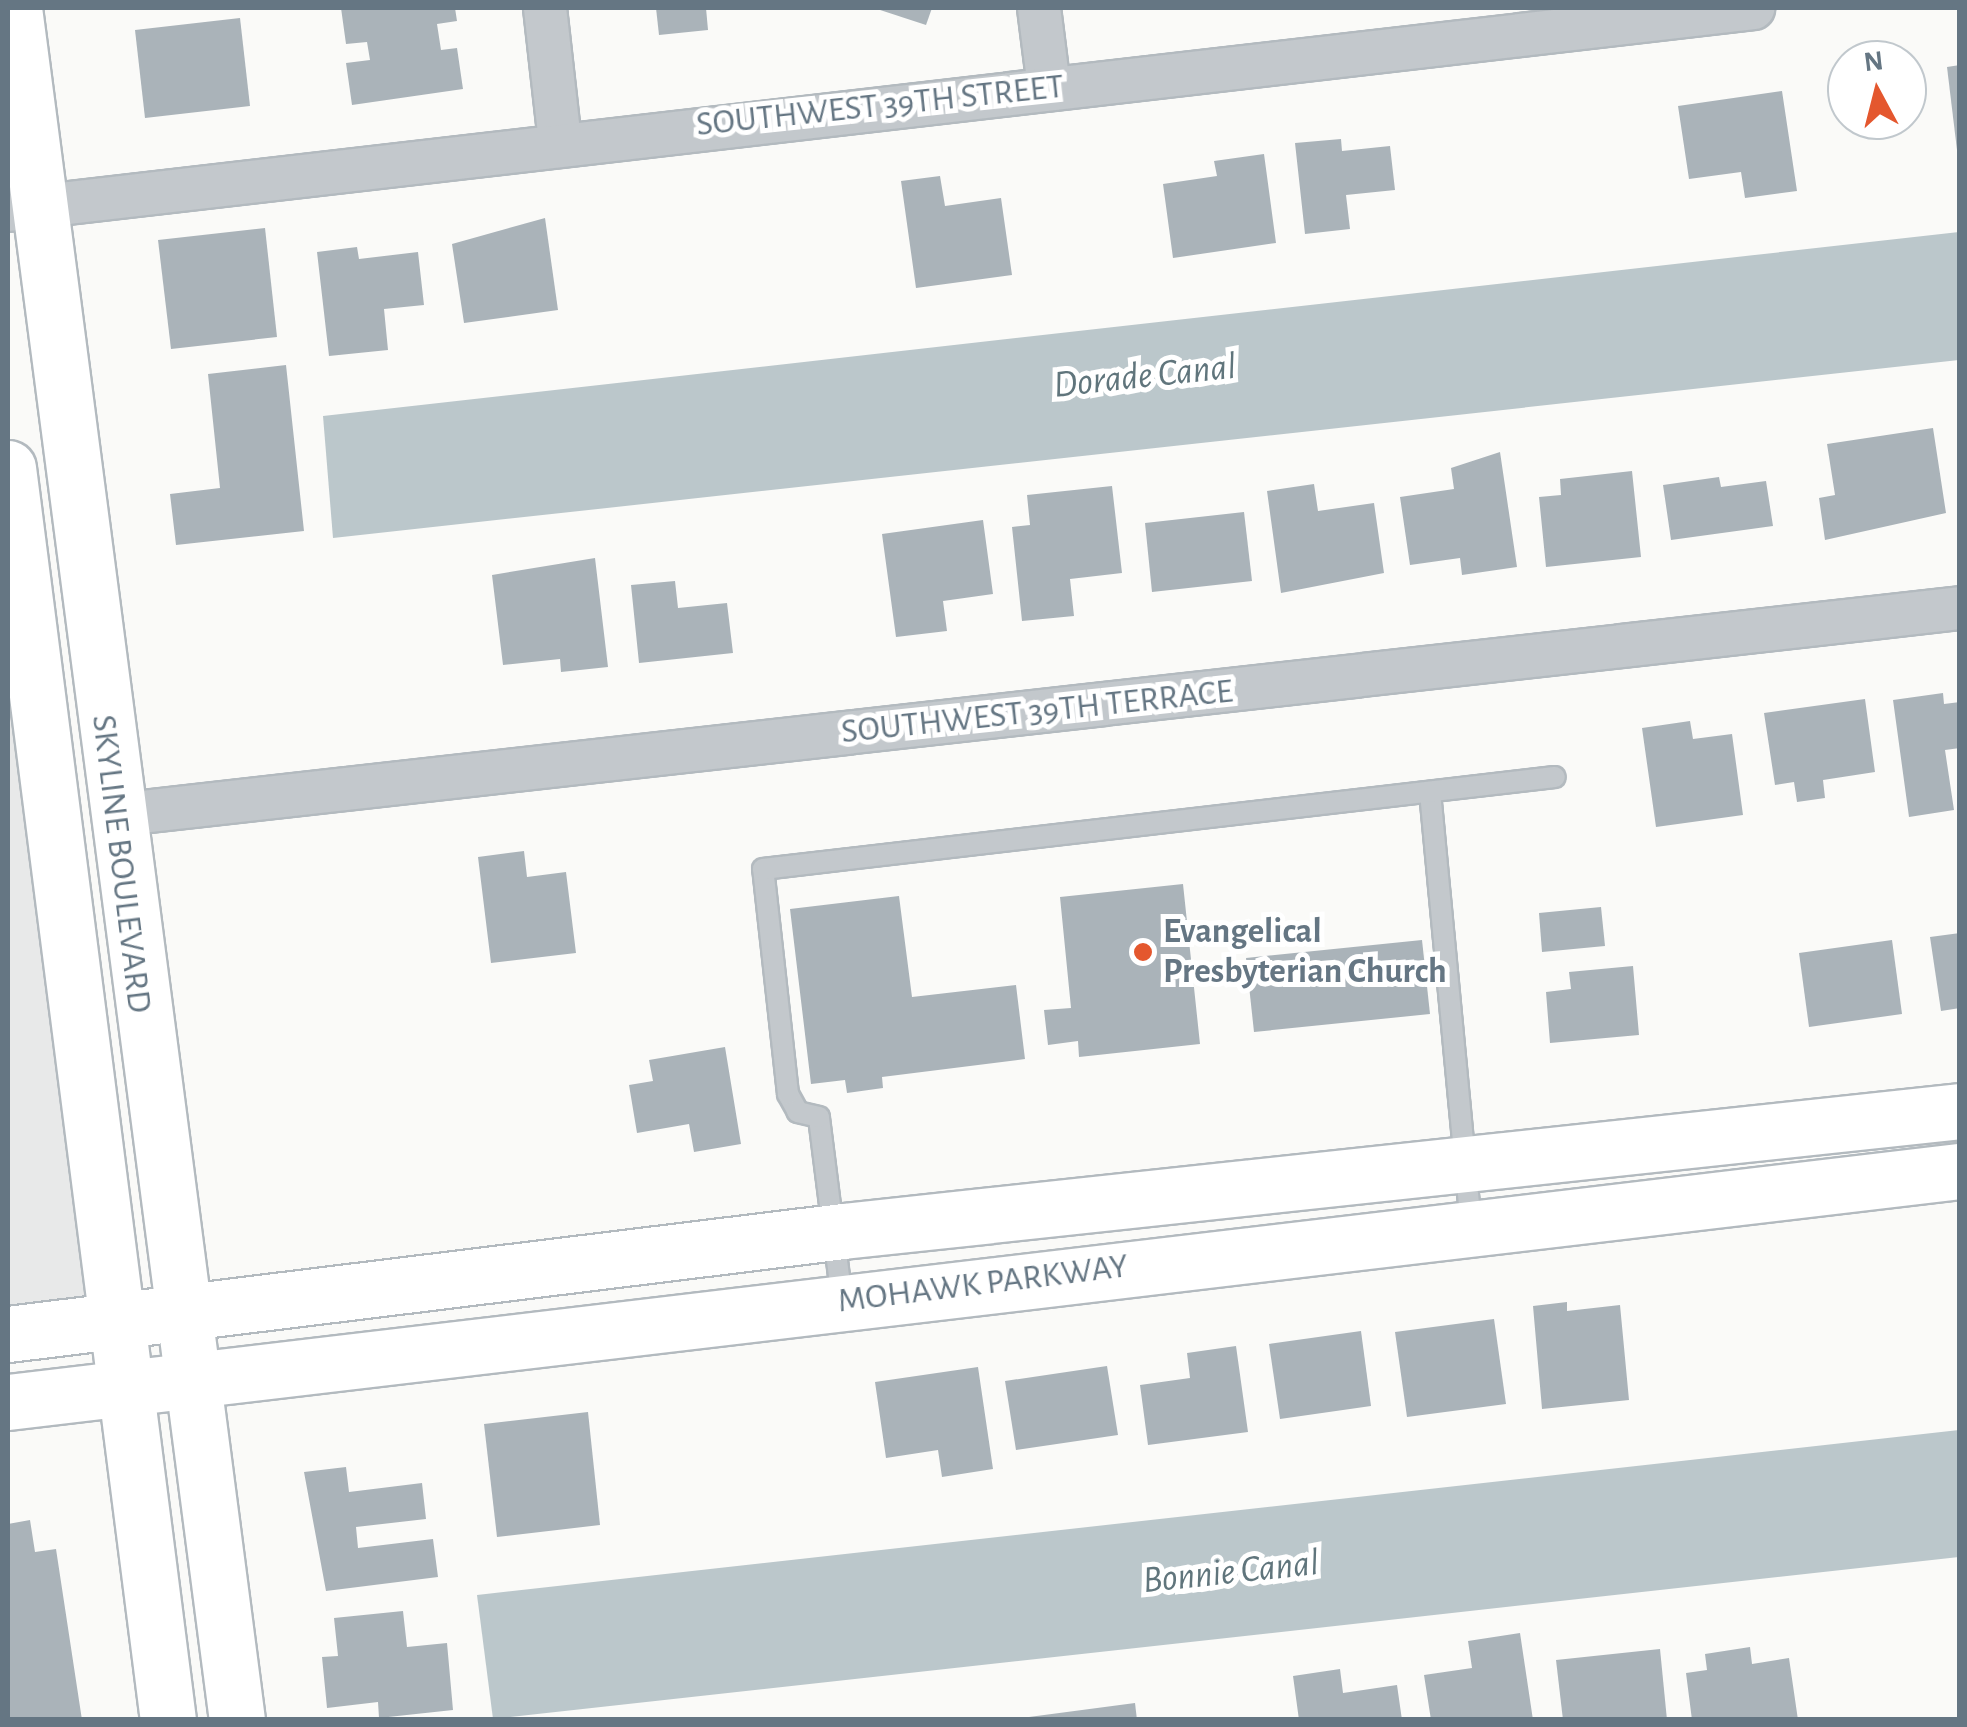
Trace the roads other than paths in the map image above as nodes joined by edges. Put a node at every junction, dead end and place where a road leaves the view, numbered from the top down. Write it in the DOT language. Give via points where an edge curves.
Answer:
graph roads {
  1 [pos="14,8"];
  2 [pos="545,8"];
  3 [pos="1039,8"];
  4 [pos="1753,8"];
  5 [pos="1534,17"];
  6 [pos="1049,87"];
  7 [pos="560,142"];
  8 [pos="23,208"];
  9 [pos="8,468"];
  10 [pos="82,540"];
  11 [pos="13,550"];
  12 [pos="1960,608"];
  13 [pos="1555,776"];
  14 [pos="1430,792"];
  15 [pos="115,815"];
  16 [pos="1960,1111"];
  17 [pos="1464,1162"];
  18 [pos="1960,1171"];
  19 [pos="1472,1228"];
  20 [pos="834,1232"];
  21 [pos="842,1300"];
  22 [pos="179,1309"];
  23 [pos="115,1316"];
  24 [pos="8,1334"];
  25 [pos="189,1378"];
  26 [pos="123,1384"];
  27 [pos="8,1402"];
  28 [pos="168,1720"];
  29 [pos="237,1720"];
  1 -- 8 [label="street, SKYLINE BOULEVARD"];
  2 -- 7 [label="street"];
  3 -- 6 [label="street"];
  4 -- 5 [label="street, SOUTHWEST 39TH STREET"];
  5 -- 6 [label="street, SOUTHWEST 39TH STREET"];
  6 -- 7 [label="street, SOUTHWEST 39TH STREET"];
  7 -- 8 [label="street, SOUTHWEST 39TH STREET"];
  8 -- 10 [label="street, SKYLINE BOULEVARD"];
  9 -- 11 [label="street, SKYLINE BOULEVARD"];
  10 -- 11 [label="street"];
  10 -- 15 [label="street, SKYLINE BOULEVARD"];
  11 -- 23 [label="street, SKYLINE BOULEVARD"];
  12 -- 15 [label="street, SOUTHWEST 39TH TERRACE"];
  13 -- 14 [label="lane"];
  14 -- 17 [label="lane"];
  14 -- 20 [label="lane" via="763,869 788,1094 798,1112 820,1117"];
  15 -- 22 [label="street, SKYLINE BOULEVARD"];
  16 -- 17 [label="street, MOHAWK PARKWAY"];
  17 -- 19 [label="lane"];
  17 -- 20 [label="street, MOHAWK PARKWAY"];
  18 -- 19 [label="street, MOHAWK PARKWAY"];
  19 -- 21 [label="street, MOHAWK PARKWAY"];
  20 -- 21 [label="lane"];
  20 -- 22 [label="street, MOHAWK PARKWAY"];
  21 -- 25 [label="street, MOHAWK PARKWAY"];
  22 -- 23 [label="street, MOHAWK PARKWAY"];
  22 -- 25 [label="street, SKYLINE BOULEVARD"];
  23 -- 24 [label="street, MOHAWK PARKWAY"];
  23 -- 26 [label="street, SKYLINE BOULEVARD"];
  25 -- 26 [label="street, MOHAWK PARKWAY"];
  25 -- 29 [label="street, SKYLINE BOULEVARD"];
  26 -- 27 [label="street, MOHAWK PARKWAY"];
  26 -- 28 [label="street, SKYLINE BOULEVARD"];
}
